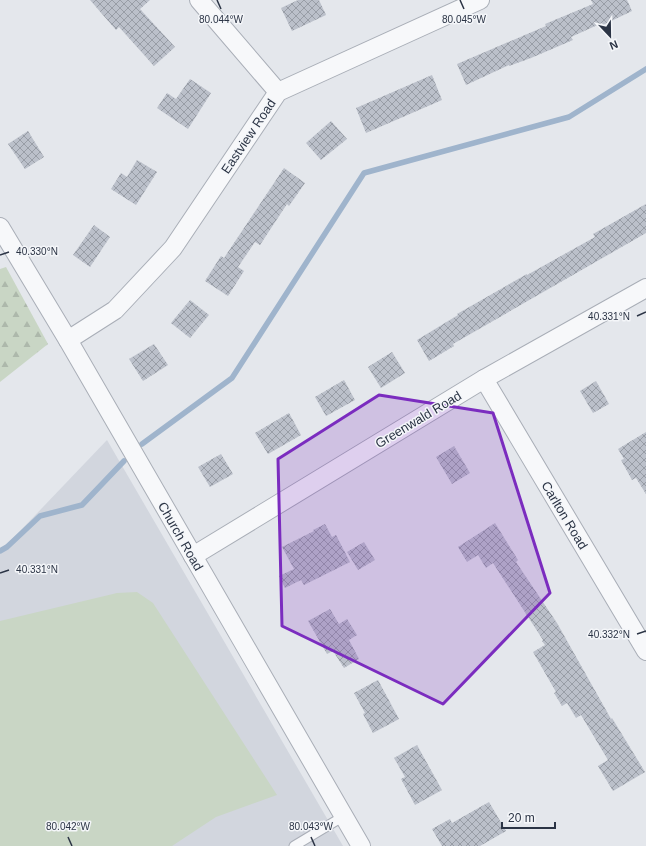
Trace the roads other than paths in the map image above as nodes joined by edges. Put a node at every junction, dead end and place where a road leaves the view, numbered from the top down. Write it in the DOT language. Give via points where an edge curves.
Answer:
graph roads {
  1 [pos="199,0"];
  2 [pos="480,0"];
  3 [pos="278,92"];
  4 [pos="0,226"];
  5 [pos="646,288"];
  6 [pos="68,340"];
  7 [pos="484,379"];
  8 [pos="193,556"];
  9 [pos="646,651"];
  10 [pos="344,816"];
  11 [pos="294,846"];
  12 [pos="361,846"];
  1 -- 3 [label="street"];
  2 -- 3 [label="street, Eastview Road"];
  3 -- 6 [label="street, Eastview Road" via="173,248 115,310"];
  4 -- 6 [label="street, Church Road"];
  5 -- 7 [label="street, Greenwald Road"];
  6 -- 8 [label="street, Church Road"];
  7 -- 8 [label="street, Greenwald Road"];
  7 -- 9 [label="street, Carlton Road"];
  8 -- 10 [label="street, Church Road"];
  10 -- 11 [label="lane"];
  10 -- 12 [label="street, Church Road"];
}
